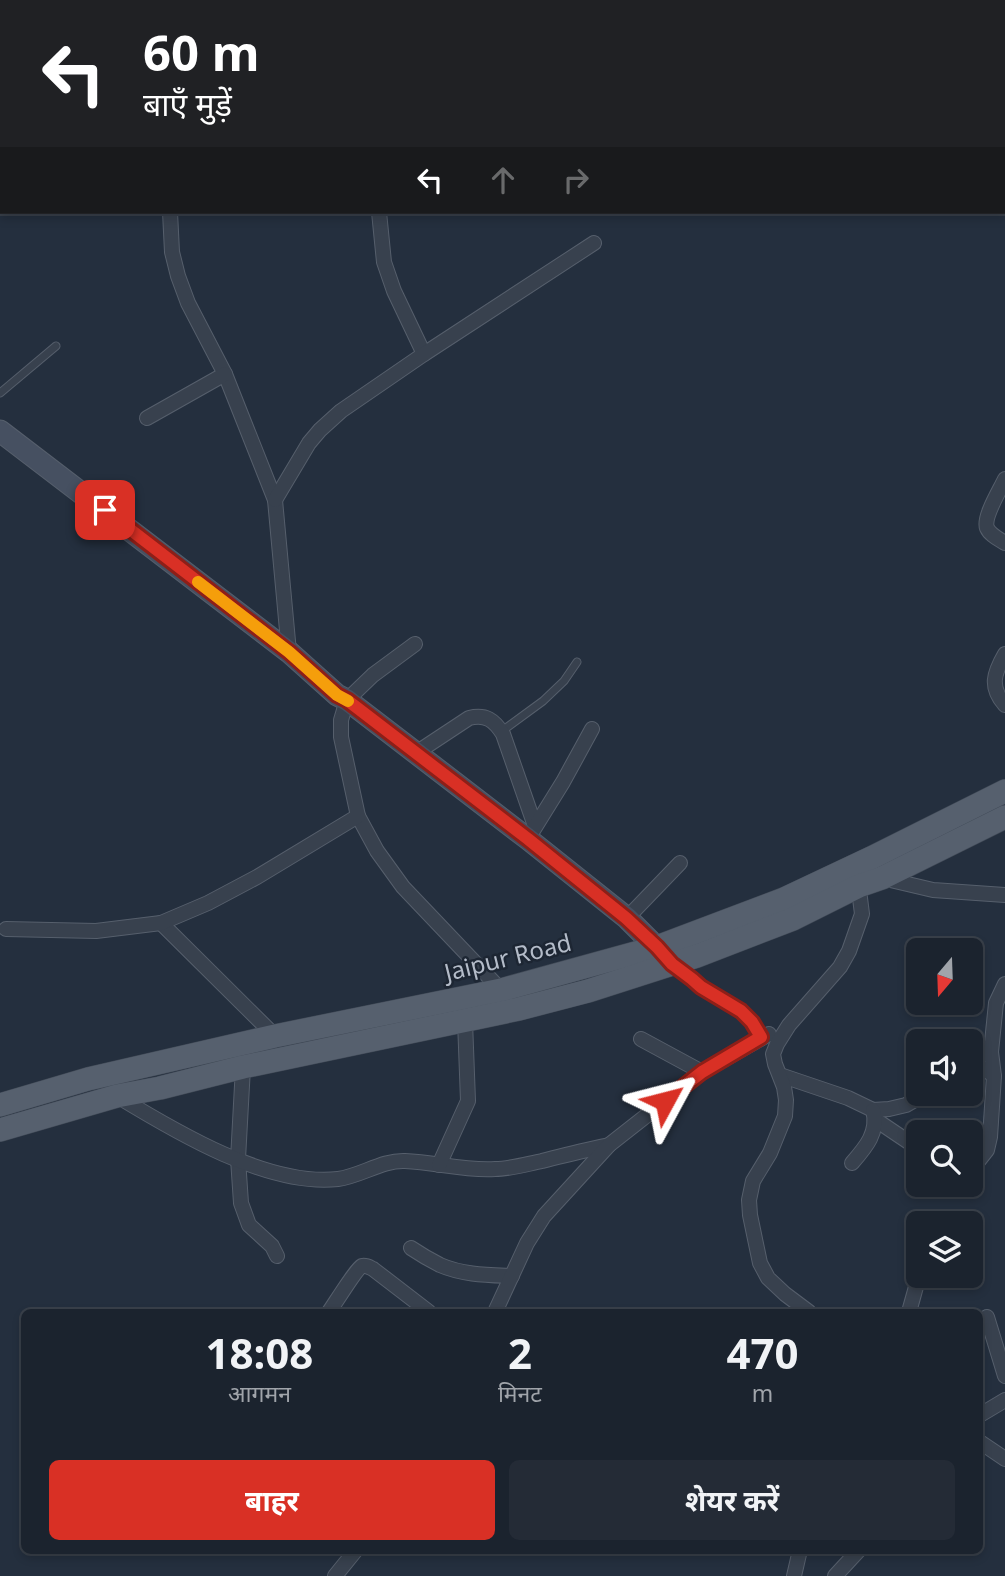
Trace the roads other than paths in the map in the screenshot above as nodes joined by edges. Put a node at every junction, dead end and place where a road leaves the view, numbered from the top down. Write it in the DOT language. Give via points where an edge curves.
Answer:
graph roads {
  1 [pos="170,214"];
  2 [pos="379,214"];
  3 [pos="594,243"];
  4 [pos="56,346"];
  5 [pos="424,354"];
  6 [pos="225,374"];
  7 [pos="0,393"];
  8 [pos="147,418"];
  9 [pos="0,431"];
  10 [pos="1005,479"];
  11 [pos="275,500"];
  12 [pos="1005,543"];
  13 [pos="415,644"];
  14 [pos="289,652"];
  15 [pos="1005,654"];
  16 [pos="577,662"];
  17 [pos="347,700"];
  18 [pos="1005,705"];
  19 [pos="592,729"];
  20 [pos="502,731"];
  21 [pos="416,753"];
  22 [pos="1005,791"];
  23 [pos="358,816"];
  24 [pos="1005,817"];
  25 [pos="532,833"];
  26 [pos="680,863"];
  27 [pos="856,876"];
  28 [pos="882,878"];
  29 [pos="1005,895"];
  30 [pos="626,918"];
  31 [pos="161,923"];
  32 [pos="6,929"];
  33 [pos="657,947"];
  34 [pos="672,964"];
  35 [pos="1005,985"];
  36 [pos="501,989"];
  37 [pos="465,1021"];
  38 [pos="789,1026"];
  39 [pos="761,1037"];
  40 [pos="267,1038"];
  41 [pos="641,1039"];
  42 [pos="254,1064"];
  43 [pos="983,1068"];
  44 [pos="702,1072"];
  45 [pos="780,1075"];
  46 [pos="994,1076"];
  47 [pos="117,1096"];
  48 [pos="0,1105"];
  49 [pos="906,1105"];
  50 [pos="875,1115"];
  51 [pos="0,1130"];
  52 [pos="906,1139"];
  53 [pos="609,1144"];
  54 [pos="983,1155"];
  55 [pos="238,1159"];
  56 [pos="852,1163"];
  57 [pos="439,1165"];
  58 [pos="411,1248"];
  59 [pos="277,1256"];
  60 [pos="512,1276"];
  61 [pos="916,1288"];
  62 [pos="331,1309"];
  63 [pos="425,1309"];
  64 [pos="496,1309"];
  65 [pos="806,1309"];
  66 [pos="910,1309"];
  67 [pos="987,1317"];
  68 [pos="1005,1376"];
  69 [pos="1005,1400"];
  70 [pos="983,1413"];
  71 [pos="983,1444"];
  72 [pos="1005,1460"];
  73 [pos="353,1554"];
  74 [pos="799,1554"];
  75 [pos="855,1554"];
  76 [pos="335,1576"];
  77 [pos="794,1576"];
  78 [pos="835,1576"];
  1 -- 6 [label="street" via="178,276"];
  2 -- 5 [label="street" via="384,262"];
  3 -- 5 [label="street"];
  4 -- 7 [label="lane"];
  5 -- 11 [label="street" via="320,430"];
  6 -- 8 [label="street"];
  6 -- 11 [label="street"];
  9 -- 14 [label="street"];
  10 -- 12 [label="street" via="986,522 993,536"];
  11 -- 14 [label="street"];
  13 -- 17 [label="street"];
  14 -- 17 [label="street"];
  15 -- 18 [label="street" via="994,679 995,692"];
  16 -- 20 [label="lane" via="550,695"];
  17 -- 21 [label="street"];
  17 -- 23 [label="street" via="341,737"];
  19 -- 25 [label="street"];
  20 -- 21 [label="street" via="485,716 469,718"];
  20 -- 25 [label="street"];
  21 -- 25 [label="street"];
  22 -- 27 [label="main road, Jaipur Road"];
  23 -- 31 [label="street" via="233,890"];
  23 -- 36 [label="street" via="403,887"];
  24 -- 28 [label="main road, Jaipur Road"];
  25 -- 30 [label="street"];
  26 -- 30 [label="street"];
  27 -- 28 [label="main road, Jaipur Road"];
  27 -- 33 [label="main road, Jaipur Road"];
  27 -- 34 [label="main road, Jaipur Road" via="793,919"];
  27 -- 38 [label="street" via="862,914 849,951"];
  28 -- 29 [label="street" via="933,890"];
  30 -- 33 [label="street"];
  31 -- 32 [label="street" via="96,931"];
  31 -- 40 [label="street"];
  33 -- 34 [label="street"];
  33 -- 36 [label="main road, Jaipur Road"];
  34 -- 37 [label="main road, Jaipur Road" via="588,991"];
  34 -- 39 [label="street" via="741,1011"];
  35 -- 46 [label="street" via="996,1003 991,1052"];
  36 -- 40 [label="main road, Jaipur Road"];
  37 -- 42 [label="main road, Jaipur Road"];
  37 -- 57 [label="street" via="468,1101"];
  38 -- 39 [label="street"];
  38 -- 45 [label="street" via="773,1054"];
  39 -- 44 [label="street"];
  40 -- 42 [label="main road"];
  40 -- 48 [label="main road, Jaipur Road" via="88,1079"];
  41 -- 44 [label="street"];
  42 -- 47 [label="main road, Jaipur Road"];
  42 -- 55 [label="street"];
  43 -- 46 [label="street"];
  44 -- 53 [label="street"];
  45 -- 50 [label="street" via="848,1098"];
  45 -- 65 [label="street" via="785,1087 785,1116 753,1181 750,1215 760,1263 768,1278"];
  46 -- 54 [label="street" via="990,1137"];
  47 -- 51 [label="main road, Jaipur Road"];
  47 -- 55 [label="street" via="173,1130"];
  49 -- 50 [label="street"];
  50 -- 52 [label="street"];
  50 -- 56 [label="street" via="867,1146"];
  53 -- 57 [label="street" via="496,1170"];
  53 -- 60 [label="street" via="544,1216"];
  55 -- 57 [label="street" via="277,1173 337,1179 403,1160"];
  55 -- 59 [label="street" via="245,1216"];
  58 -- 60 [label="street" via="458,1271"];
  60 -- 64 [label="street"];
  61 -- 66 [label="street"];
  62 -- 63 [label="street" via="366,1265"];
  67 -- 68 [label="street"];
  69 -- 70 [label="street"];
  71 -- 72 [label="street"];
  73 -- 76 [label="street"];
  74 -- 77 [label="street"];
  75 -- 78 [label="street"];
}
